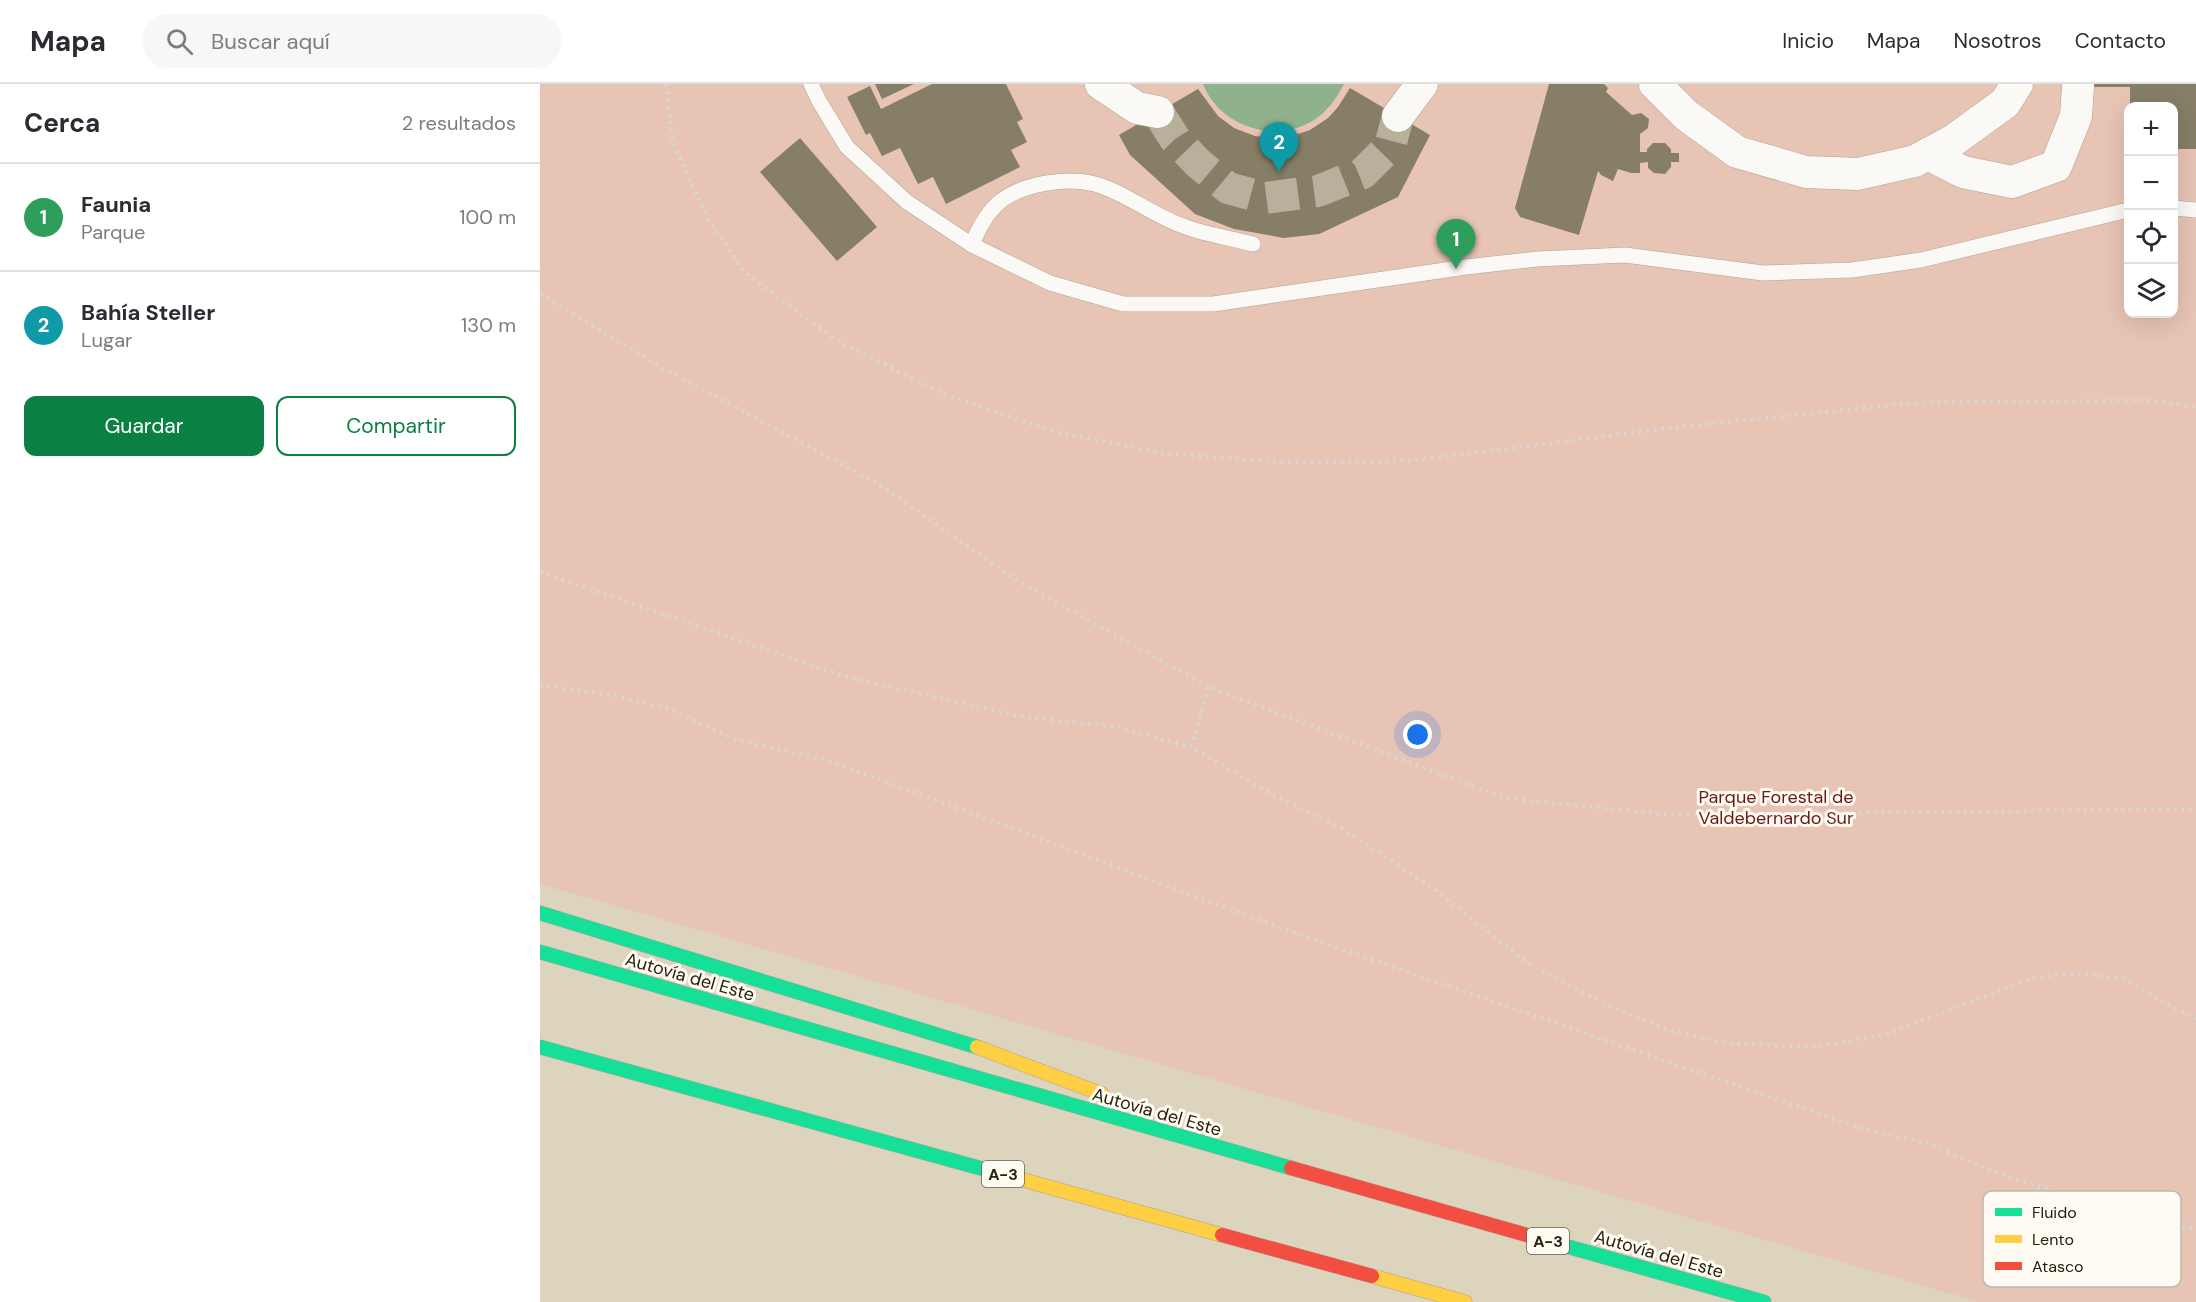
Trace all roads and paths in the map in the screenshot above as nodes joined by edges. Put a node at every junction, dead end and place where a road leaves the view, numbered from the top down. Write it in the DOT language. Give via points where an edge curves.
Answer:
graph roads {
  1 [pos="666,84"];
  2 [pos="811,84"];
  3 [pos="1101,84"];
  4 [pos="1422,84"];
  5 [pos="1656,84"];
  6 [pos="2017,84"];
  7 [pos="2078,87"];
  8 [pos="1158,112"];
  9 [pos="1398,116"];
  10 [pos="1928,154"];
  11 [pos="2178,208"];
  12 [pos="2196,210"];
  13 [pos="2124,211"];
  14 [pos="1253,244"];
  15 [pos="972,245"];
  16 [pos="540,294"];
  17 [pos="2196,407"];
  18 [pos="540,572"];
  19 [pos="540,685"];
  20 [pos="1209,687"];
  21 [pos="1191,747"];
  22 [pos="2196,810"];
  23 [pos="540,913"];
  24 [pos="540,952"];
  25 [pos="2196,1019"];
  26 [pos="540,1047"];
  27 [pos="1112,1098"];
  28 [pos="1155,1114"];
  29 [pos="1331,1180"];
  30 [pos="2052,1191"];
  31 [pos="2181,1227"];
  32 [pos="2196,1229"];
  33 [pos="1465,1302"];
  34 [pos="1764,1302"];
  1 -- 17 [label="path" via="673,143 707,217 745,273 836,340 944,394 1052,431 1161,453 1278,462 1410,461 1686,426 1913,403 2147,400"];
  2 -- 15 [label="lane" via="847,147 907,202"];
  3 -- 8 [label="street" via="1137,108"];
  4 -- 9 [label="street"];
  5 -- 10 [label="street" via="1686,115 1737,152 1806,172 1858,174 1915,161"];
  6 -- 10 [label="street" via="2005,103"];
  7 -- 10 [label="street" via="2076,116 2056,166 2012,182 1963,172"];
  11 -- 12 [label="lane"];
  13 -- 15 [label="lane" via="1921,260 1852,270 1763,273 1624,255 1538,259 1212,304 1123,304 1050,283"];
  14 -- 15 [label="lane" via="1185,227 1094,184 1064,181 1034,185 1003,200 978,229"];
  16 -- 20 [label="path" via="661,367 879,484 1018,581"];
  18 -- 21 [label="path" via="847,677 1018,716 1118,727"];
  19 -- 30 [label="path" via="618,696 672,710 733,739 830,762 1303,936 1849,1124 1929,1144"];
  20 -- 21 [label="path"];
  20 -- 22 [label="path" via="1504,798 1670,815"];
  21 -- 25 [label="path" via="1344,830 1427,884 1533,966 1607,1005 1666,1029 1725,1043 1812,1047 1886,1035 2032,978 2077,973 2125,979"];
  23 -- 27 [label="highway" via="980,1048"];
  24 -- 29 [label="highway, Autovía del Este / A-3"];
  26 -- 33 [label="highway, A-3"];
  28 -- 29 [label="highway"];
  29 -- 34 [label="highway, Autovía del Este / A-3"];
  31 -- 32 [label="path"];
}
